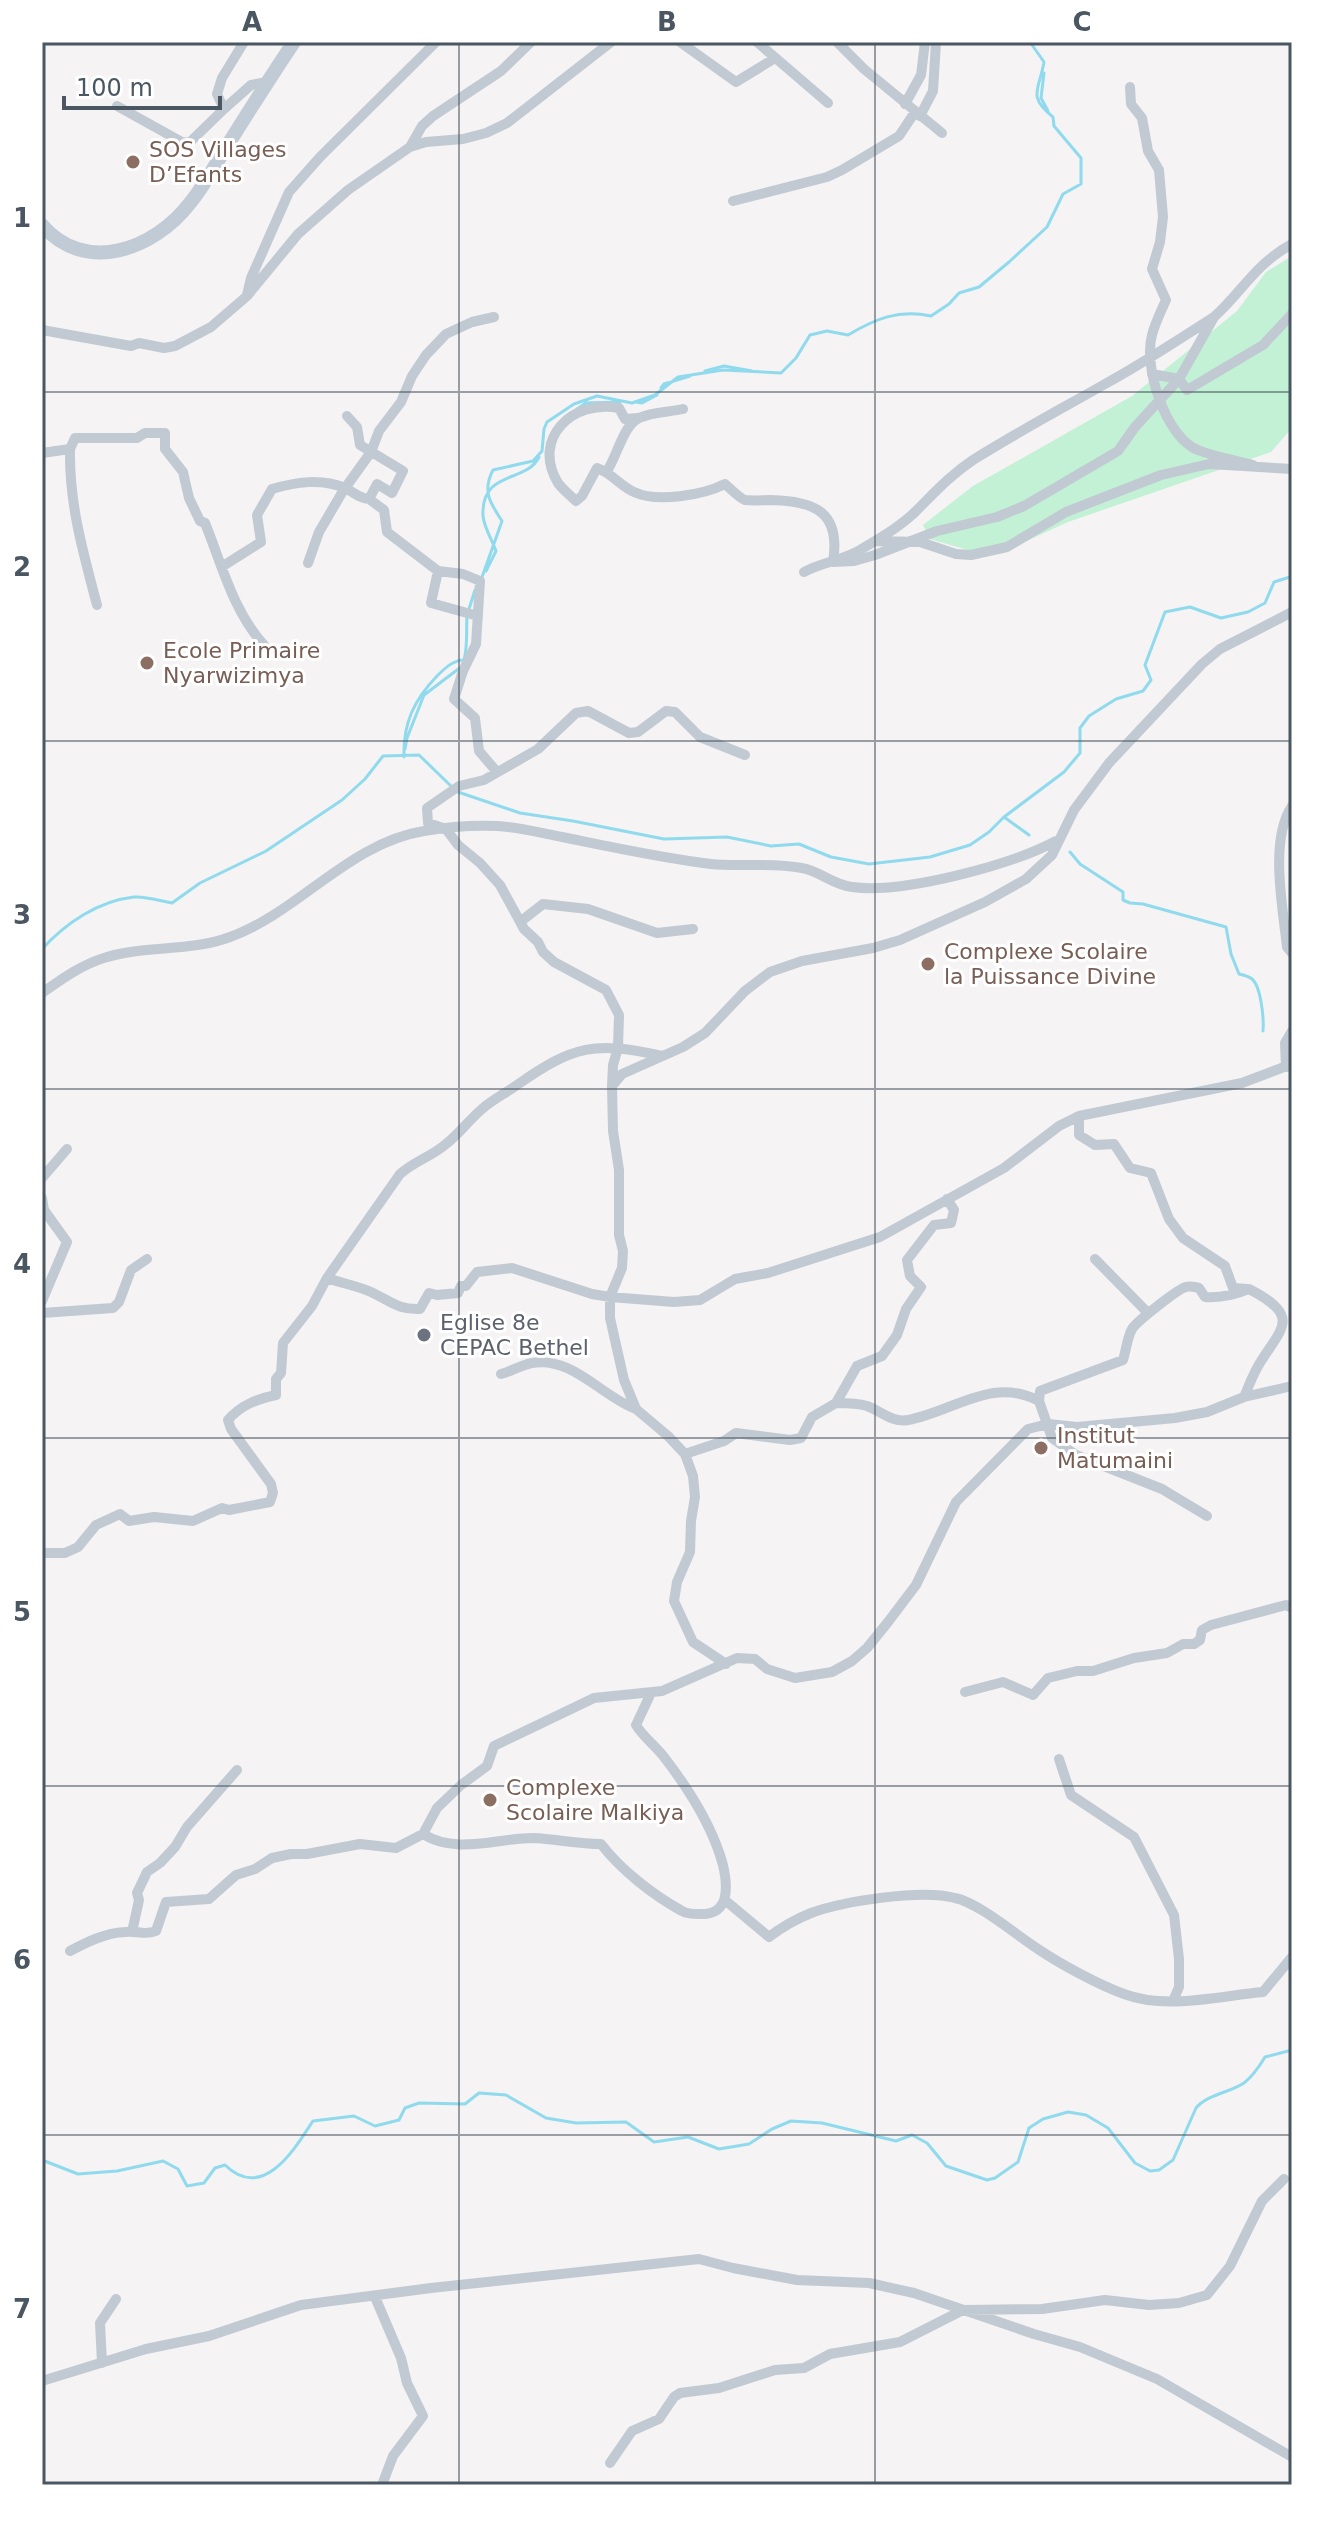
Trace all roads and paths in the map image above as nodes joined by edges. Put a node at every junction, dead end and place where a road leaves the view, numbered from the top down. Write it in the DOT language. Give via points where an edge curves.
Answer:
graph roads {
  1 [pos="244,42"];
  2 [pos="294,42"];
  3 [pos="436,42"];
  4 [pos="531,42"];
  5 [pos="611,42"];
  6 [pos="680,42"];
  7 [pos="757,42"];
  8 [pos="837,42"];
  9 [pos="925,42"];
  10 [pos="936,42"];
  11 [pos="775,58"];
  12 [pos="267,82"];
  13 [pos="1130,87"];
  14 [pos="828,103"];
  15 [pos="905,104"];
  16 [pos="117,106"];
  17 [pos="224,109"];
  18 [pos="917,114"];
  19 [pos="942,133"];
  20 [pos="410,147"];
  21 [pos="733,201"];
  22 [pos="42,225"];
  23 [pos="1292,244"];
  24 [pos="247,296"];
  25 [pos="1292,314"];
  26 [pos="494,317"];
  27 [pos="1214,317"];
  28 [pos="42,330"];
  29 [pos="1149,357"];
  30 [pos="1152,374"];
  31 [pos="1179,379"];
  32 [pos="1160,400"];
  33 [pos="683,409"];
  34 [pos="347,416"];
  35 [pos="638,418"];
  36 [pos="70,449"];
  37 [pos="371,452"];
  38 [pos="42,453"];
  39 [pos="1253,465"];
  40 [pos="1292,469"];
  41 [pos="607,471"];
  42 [pos="345,488"];
  43 [pos="369,499"];
  44 [pos="874,541"];
  45 [pos="905,542"];
  46 [pos="833,562"];
  47 [pos="308,563"];
  48 [pos="223,566"];
  49 [pos="438,571"];
  50 [pos="804,572"];
  51 [pos="97,605"];
  52 [pos="1292,612"];
  53 [pos="478,616"];
  54 [pos="264,645"];
  55 [pos="745,755"];
  56 [pos="497,772"];
  57 [pos="1292,806"];
  58 [pos="446,829"];
  59 [pos="1056,841"];
  60 [pos="520,922"];
  61 [pos="693,929"];
  62 [pos="1292,953"];
  63 [pos="42,993"];
  64 [pos="1292,1031"];
  65 [pos="618,1048"];
  66 [pos="662,1056"];
  67 [pos="1289,1065"];
  68 [pos="612,1086"];
  69 [pos="1079,1116"];
  70 [pos="67,1149"];
  71 [pos="42,1178"];
  72 [pos="42,1198"];
  73 [pos="947,1199"];
  74 [pos="147,1259"];
  75 [pos="1095,1259"];
  76 [pos="327,1278"];
  77 [pos="1249,1289"];
  78 [pos="610,1297"];
  79 [pos="42,1301"];
  80 [pos="1147,1312"];
  81 [pos="42,1313"];
  82 [pos="501,1374"];
  83 [pos="1292,1386"];
  84 [pos="1244,1397"];
  85 [pos="1039,1401"];
  86 [pos="836,1403"];
  87 [pos="636,1409"];
  88 [pos="1048,1424"];
  89 [pos="685,1454"];
  90 [pos="1207,1516"];
  91 [pos="42,1553"];
  92 [pos="1292,1608"];
  93 [pos="726,1664"];
  94 [pos="965,1692"];
  95 [pos="651,1693"];
  96 [pos="1059,1759"];
  97 [pos="237,1770"];
  98 [pos="423,1834"];
  99 [pos="726,1901"];
  100 [pos="132,1932"];
  101 [pos="70,1951"];
  102 [pos="1292,1957"];
  103 [pos="1173,2001"];
  104 [pos="1284,2179"];
  105 [pos="375,2297"];
  106 [pos="116,2299"];
  107 [pos="963,2310"];
  108 [pos="102,2363"];
  109 [pos="42,2381"];
  110 [pos="1292,2457"];
  111 [pos="610,2463"];
  112 [pos="382,2485"];
  1 -- 17 [label="street" via="217,94"];
  2 -- 12 [label="street"];
  3 -- 24 [label="street" via="289,192"];
  4 -- 20 [label="street" via="501,71 433,116"];
  5 -- 20 [label="street" via="507,123 479,135"];
  6 -- 11 [label="street" via="736,82"];
  7 -- 11 [label="street"];
  8 -- 15 [label="street"];
  9 -- 15 [label="street" via="921,75"];
  10 -- 18 [label="street" via="933,91"];
  11 -- 14 [label="street"];
  12 -- 17 [label="street" via="251,85"];
  12 -- 22 [label="street" via="189,205 155,235 132,247 91,254 53,238"];
  13 -- 29 [label="street" via="1131,104 1142,118 1148,151 1159,170 1163,217 1152,269 1166,300 1151,336"];
  15 -- 18 [label="street"];
  16 -- 17 [label="street" via="189,143"];
  18 -- 19 [label="street"];
  18 -- 21 [label="street" via="899,136 842,170"];
  20 -- 24 [label="street" via="348,190 298,234"];
  23 -- 27 [label="street" via="1255,270"];
  24 -- 28 [label="street" via="211,327 164,348"];
  25 -- 31 [label="street" via="1263,345 1213,376 1187,390"];
  26 -- 37 [label="street" via="446,334 426,355"];
  27 -- 29 [label="street"];
  27 -- 31 [label="street"];
  29 -- 30 [label="street"];
  29 -- 44 [label="street" via="948,477 901,524"];
  30 -- 31 [label="street"];
  30 -- 32 [label="street"];
  31 -- 32 [label="street"];
  32 -- 39 [label="street" via="1181,439 1198,450"];
  32 -- 45 [label="street" via="1118,451 1052,491 997,517"];
  33 -- 35 [label="street"];
  34 -- 37 [label="street" via="357,427 360,445"];
  35 -- 41 [label="street" via="628,426"];
  35 -- 41 [label="street" via="625,419 619,408 593,406 561,423 551,457 560,486 576,501 597,468"];
  36 -- 38 [label="street"];
  36 -- 48 [label="street" via="75,438 165,433 165,449 183,472 189,498"];
  36 -- 51 [label="street" via="72,503"];
  37 -- 42 [label="street"];
  37 -- 43 [label="street" via="403,471 392,493 377,484"];
  39 -- 40 [label="street"];
  39 -- 45 [label="street" via="1209,464 1161,475 1066,512 1007,547 971,555"];
  41 -- 46 [label="street" via="621,485 649,497 706,493 725,484 744,500 796,500 818,508 836,538"];
  42 -- 43 [label="street"];
  42 -- 47 [label="street"];
  42 -- 48 [label="street" via="309,481 272,489 257,515 261,542"];
  43 -- 49 [label="street" via="384,510 387,532"];
  44 -- 45 [label="street"];
  44 -- 46 [label="street"];
  45 -- 46 [label="street" via="854,561"];
  46 -- 50 [label="street"];
  48 -- 54 [label="street" via="249,629"];
  49 -- 53 [label="street" via="480,581"];
  49 -- 53 [label="street" via="431,603"];
  52 -- 59 [label="street" via="1202,664 1109,763"];
  53 -- 56 [label="street" via="476,644 454,699 475,718 479,751"];
  55 -- 56 [label="street" via="700,737 675,712 666,711 629,733 588,711 576,713 538,749"];
  56 -- 58 [label="street" via="459,786 427,808 428,823"];
  57 -- 62 [label="street" via="1280,836 1287,947"];
  58 -- 59 [label="street" via="498,826 711,864 802,868 833,883 877,888 1021,858"];
  58 -- 60 [label="street" via="500,885"];
  58 -- 63 [label="street" via="422,831 374,849 255,927 226,939 107,957 84,965"];
  59 -- 66 [label="street" via="1042,866 985,902 900,940 770,972 705,1033"];
  60 -- 61 [label="street" via="543,904 588,909 657,933"];
  60 -- 65 [label="street" via="554,962 606,990 619,1015"];
  64 -- 67 [label="street" via="1285,1043"];
  65 -- 66 [label="street"];
  65 -- 68 [label="street"];
  65 -- 76 [label="street" via="557,1058 482,1109 432,1155 415,1161 388,1190"];
  66 -- 68 [label="street" via="622,1074"];
  67 -- 69 [label="street" via="1242,1083"];
  68 -- 78 [label="street" via="623,1251"];
  69 -- 73 [label="street" via="1004,1168"];
  69 -- 77 [label="street" via="1079,1135 1095,1145 1114,1144 1130,1168 1151,1173 1169,1219 1183,1238 1225,1266 1233,1288"];
  70 -- 71 [label="street"];
  72 -- 79 [label="street" via="44,1210 67,1242"];
  73 -- 78 [label="street" via="880,1237 735,1279 700,1300"];
  73 -- 86 [label="street" via="954,1210 951,1223 934,1225 907,1260 910,1276 921,1287 897,1335 882,1356 857,1366"];
  74 -- 81 [label="street" via="131,1270 113,1308"];
  75 -- 80 [label="street"];
  76 -- 78 [label="street" via="404,1310 420,1309 429,1293 458,1293 477,1272 512,1268"];
  76 -- 91 [label="street" via="283,1343 276,1395 253,1401 228,1420 271,1484 270,1502 222,1508 193,1521 129,1521 120,1514 96,1525 78,1547"];
  77 -- 80 [label="street" via="1205,1297 1199,1288 1187,1286"];
  77 -- 84 [label="street" via="1280,1311 1283,1325"];
  78 -- 87 [label="street" via="614,1341"];
  80 -- 85 [label="street" via="1132,1329 1123,1360 1040,1391"];
  82 -- 87 [label="street" via="532,1363 567,1369"];
  83 -- 84 [label="street"];
  84 -- 88 [label="street" via="1175,1418 1077,1427"];
  85 -- 86 [label="street" via="996,1391 905,1421 870,1407"];
  85 -- 88 [label="street"];
  86 -- 89 [label="street" via="812,1417 801,1438 736,1433"];
  87 -- 89 [label="street"];
  88 -- 90 [label="street" via="1052,1438 1076,1455 1162,1489"];
  88 -- 93 [label="street" via="1028,1429 956,1502 916,1585 852,1661 832,1672 795,1678 747,1657"];
  89 -- 93 [label="street" via="695,1497 690,1552 674,1601 693,1642"];
  92 -- 94 [label="street" via="1286,1605 1211,1625 1194,1644 1167,1653 1048,1678 1033,1695 1003,1682"];
  93 -- 95 [label="street"];
  95 -- 98 [label="street" via="594,1698 494,1746 487,1766 437,1808"];
  95 -- 99 [label="street" via="636,1725 663,1755 712,1834 727,1886"];
  96 -- 103 [label="street" via="1071,1795 1134,1837 1174,1915 1179,1987"];
  97 -- 100 [label="street" via="175,1847 147,1872 137,1893"];
  98 -- 99 [label="street" via="466,1846 514,1838 601,1844 614,1860 685,1913 706,1915"];
  98 -- 100 [label="street" via="396,1848 345,1845 272,1858 236,1875 209,1899 166,1902 156,1931"];
  99 -- 103 [label="street" via="769,1937 813,1912 868,1900 957,1898 1041,1952 1124,1994"];
  100 -- 101 [label="street" via="92,1940"];
  102 -- 103 [label="street" via="1263,1992"];
  104 -- 107 [label="street" via="1262,2201 1230,2266 1207,2295 1149,2305 1105,2300 1042,2309"];
  105 -- 107 [label="street" via="699,2259 797,2280 869,2283"];
  105 -- 108 [label="street" via="301,2305 209,2336"];
  105 -- 112 [label="street" via="423,2416 393,2456"];
  106 -- 108 [label="street" via="100,2323"];
  107 -- 110 [label="street" via="1119,2361"];
  107 -- 111 [label="street" via="900,2342 830,2354 804,2368 680,2393 659,2419 632,2431"];
  108 -- 109 [label="street"];
}
